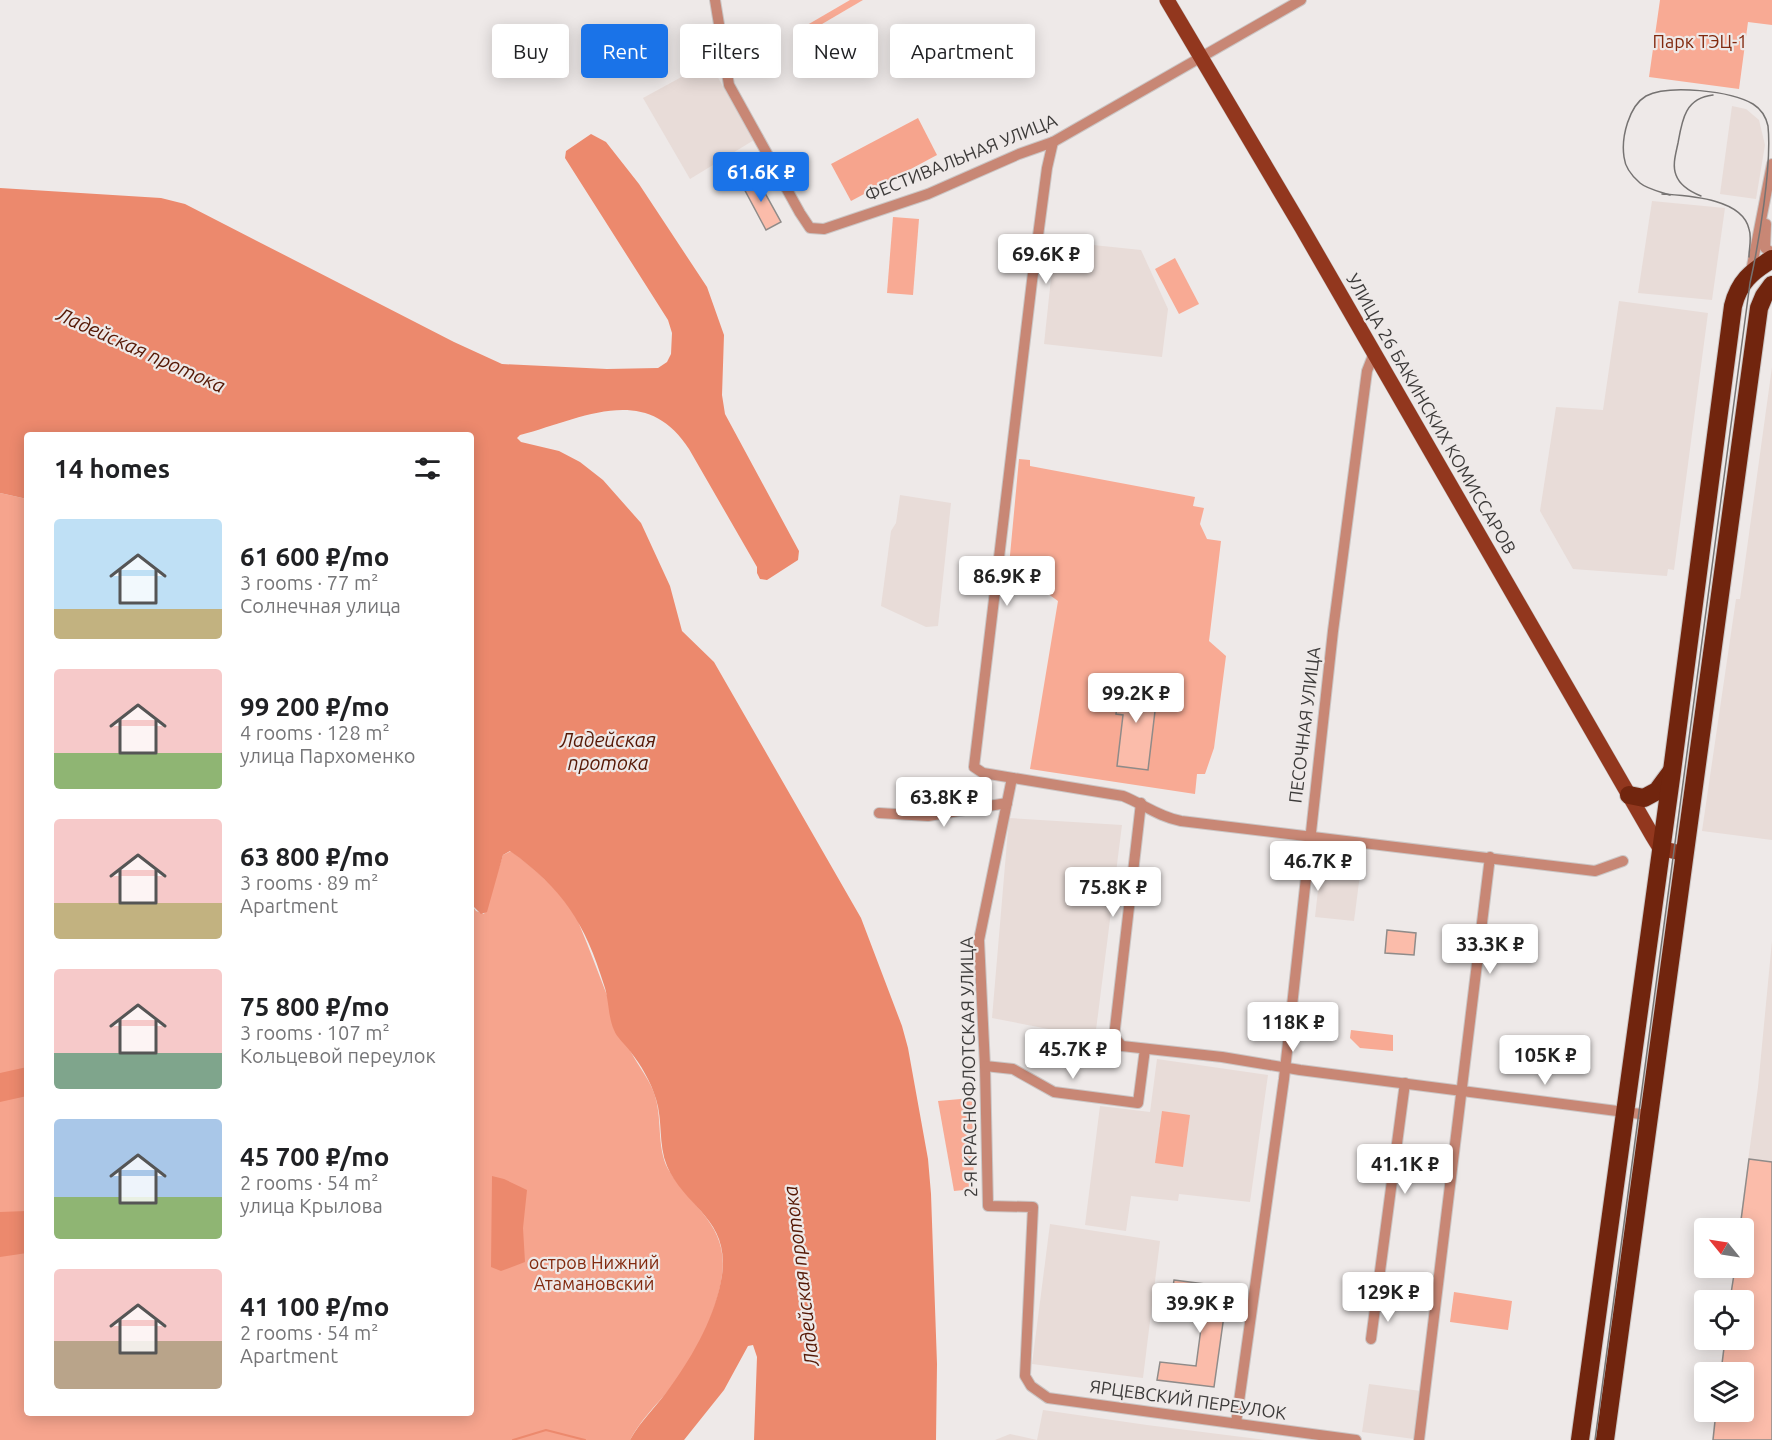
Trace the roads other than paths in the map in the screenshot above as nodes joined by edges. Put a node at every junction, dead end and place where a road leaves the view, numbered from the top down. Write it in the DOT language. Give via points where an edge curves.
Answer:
graph roads {
  1 [pos="715,0"];
  2 [pos="1167,0"];
  3 [pos="1301,0"];
  4 [pos="1202,58"];
  5 [pos="1053,142"];
  6 [pos="1772,164"];
  7 [pos="1772,192"];
  8 [pos="1772,253"];
  9 [pos="1772,259"];
  10 [pos="1750,279"];
  11 [pos="1772,285"];
  12 [pos="1374,353"];
  13 [pos="1672,771"];
  14 [pos="1012,778"];
  15 [pos="1629,795"];
  16 [pos="1007,803"];
  17 [pos="1141,803"];
  18 [pos="879,813"];
  19 [pos="1309,836"];
  20 [pos="1660,848"];
  21 [pos="1685,854"];
  22 [pos="1490,858"];
  23 [pos="1623,861"];
  24 [pos="1145,1049"];
  25 [pos="985,1066"];
  26 [pos="1286,1066"];
  27 [pos="1405,1083"];
  28 [pos="1462,1089"];
  29 [pos="1624,1112"];
  30 [pos="1648,1115"];
  31 [pos="1371,1339"];
  32 [pos="1025,1376"];
  33 [pos="1236,1424"];
  34 [pos="1356,1440"];
  35 [pos="1419,1440"];
  36 [pos="1580,1440"];
  37 [pos="1605,1440"];
  1 -- 5 [label="street, ФЕСТИВАЛЬНАЯ УЛИЦА" via="729,86 810,228 824,229 928,194"];
  2 -- 4 [label="main road, УЛИЦА 26 БАКИНСКИХ КОМИССАРОВ"];
  3 -- 4 [label="street, ФЕСТИВАЛЬНАЯ УЛИЦА"];
  4 -- 5 [label="street, ФЕСТИВАЛЬНАЯ УЛИЦА"];
  4 -- 12 [label="main road, УЛИЦА 26 БАКИНСКИХ КОМИССАРОВ"];
  5 -- 14 [label="street" via="1045,179 972,762 977,771"];
  6 -- 10 [label="street"];
  7 -- 8 [label="street" via="1765,248"];
  9 -- 10 [label="highway"];
  10 -- 13 [label="highway" via="1737,290 1733,306"];
  11 -- 21 [label="highway" via="1759,308"];
  12 -- 15 [label="main road, УЛИЦА 26 БАКИНСКИХ КОМИССАРОВ"];
  12 -- 19 [label="street, ПЕСОЧНАЯ УЛИЦА" via="1367,371"];
  13 -- 15 [label="highway" via="1657,790 1644,798"];
  13 -- 20 [label="highway"];
  14 -- 16 [label="street, 2-Я КРАСНОФЛОТСКАЯ УЛИЦА"];
  14 -- 17 [label="street" via="1123,796"];
  15 -- 20 [label="main road, УЛИЦА 26 БАКИНСКИХ КОМИССАРОВ"];
  16 -- 18 [label="street" via="928,816"];
  16 -- 25 [label="street, 2-Я КРАСНОФЛОТСКАЯ УЛИЦА" via="980,940"];
  17 -- 19 [label="street" via="1166,818"];
  17 -- 24 [label="street" via="1114,1037 1122,1046"];
  19 -- 22 [label="street"];
  19 -- 26 [label="street, ПЕСОЧНАЯ УЛИЦА"];
  20 -- 21 [label="main road"];
  20 -- 29 [label="highway"];
  21 -- 30 [label="highway"];
  22 -- 23 [label="street" via="1595,871"];
  22 -- 28 [label="street"];
  24 -- 25 [label="street" via="1138,1104 1054,1092 1013,1069"];
  24 -- 26 [label="street"];
  25 -- 32 [label="street, 2-Я КРАСНОФЛОТСКАЯ УЛИЦА" via="988,1206 1033,1207"];
  26 -- 27 [label="street"];
  26 -- 33 [label="street, ПЕСОЧНАЯ УЛИЦА"];
  27 -- 28 [label="street"];
  27 -- 31 [label="street"];
  28 -- 29 [label="street"];
  28 -- 35 [label="street"];
  29 -- 30 [label="street"];
  29 -- 36 [label="highway"];
  30 -- 37 [label="highway"];
  32 -- 33 [label="street, ЯРЦЕВСКИЙ ПЕРЕУЛОК" via="1031,1386 1048,1398"];
  33 -- 34 [label="street, ЯРЦЕВСКИЙ ПЕРЕУЛОК"];
}
